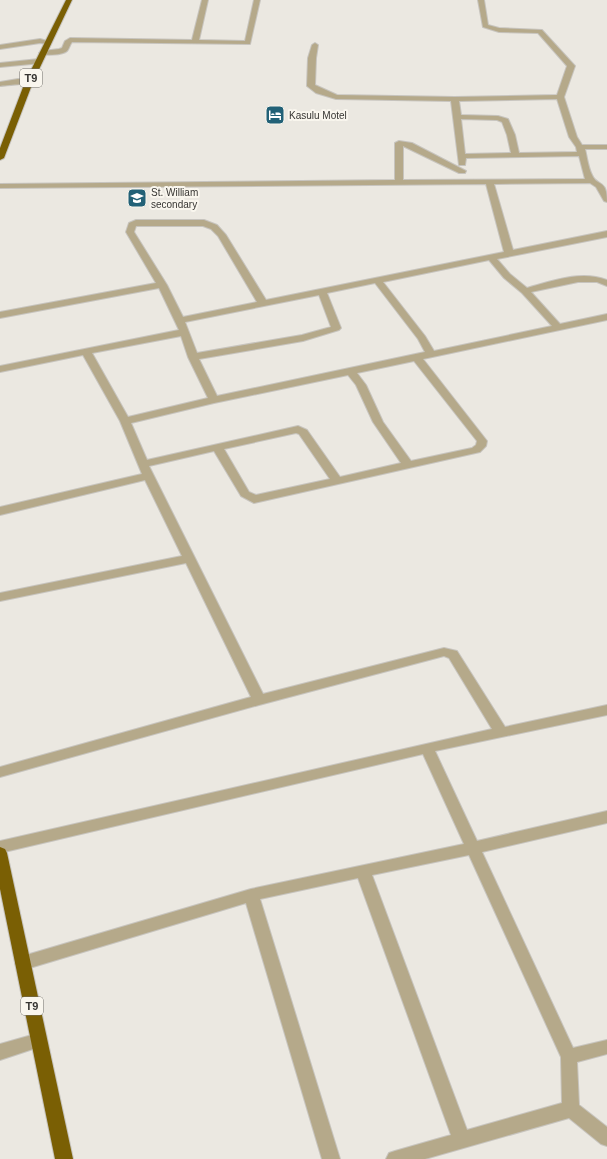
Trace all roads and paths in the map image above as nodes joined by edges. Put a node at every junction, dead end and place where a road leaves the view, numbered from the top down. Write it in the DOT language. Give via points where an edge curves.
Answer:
graph roads {
  1 [pos="69,0"];
  2 [pos="205,0"];
  3 [pos="257,0"];
  4 [pos="481,0"];
  5 [pos="48,42"];
  6 [pos="195,42"];
  7 [pos="315,45"];
  8 [pos="0,47"];
  9 [pos="43,53"];
  10 [pos="39,61"];
  11 [pos="0,65"];
  12 [pos="29,82"];
  13 [pos="0,84"];
  14 [pos="560,97"];
  15 [pos="455,98"];
  16 [pos="457,117"];
  17 [pos="607,147"];
  18 [pos="581,151"];
  19 [pos="515,155"];
  20 [pos="461,156"];
  21 [pos="0,158"];
  22 [pos="462,171"];
  23 [pos="592,181"];
  24 [pos="464,182"];
  25 [pos="489,182"];
  26 [pos="399,183"];
  27 [pos="0,186"];
  28 [pos="607,199"];
  29 [pos="607,234"];
  30 [pos="509,254"];
  31 [pos="491,257"];
  32 [pos="377,280"];
  33 [pos="607,283"];
  34 [pos="162,285"];
  35 [pos="322,291"];
  36 [pos="525,291"];
  37 [pos="263,303"];
  38 [pos="0,315"];
  39 [pos="607,317"];
  40 [pos="180,320"];
  41 [pos="558,327"];
  42 [pos="184,332"];
  43 [pos="86,352"];
  44 [pos="431,354"];
  45 [pos="194,357"];
  46 [pos="416,357"];
  47 [pos="0,369"];
  48 [pos="351,371"];
  49 [pos="214,400"];
  50 [pos="124,421"];
  51 [pos="217,447"];
  52 [pos="143,464"];
  53 [pos="408,465"];
  54 [pos="149,476"];
  55 [pos="337,480"];
  56 [pos="0,511"];
  57 [pos="190,558"];
  58 [pos="0,597"];
  59 [pos="259,700"];
  60 [pos="607,710"];
  61 [pos="501,732"];
  62 [pos="427,748"];
  63 [pos="0,772"];
  64 [pos="607,817"];
  65 [pos="0,847"];
  66 [pos="473,848"];
  67 [pos="0,853"];
  68 [pos="363,871"];
  69 [pos="251,895"];
  70 [pos="23,963"];
  71 [pos="39,1040"];
  72 [pos="607,1047"];
  73 [pos="0,1052"];
  74 [pos="569,1057"];
  75 [pos="571,1109"];
  76 [pos="607,1138"];
  77 [pos="462,1140"];
  78 [pos="64,1159"];
  79 [pos="331,1159"];
  80 [pos="395,1159"];
  1 -- 5 [label="highway, T9"];
  2 -- 6 [label="street"];
  3 -- 6 [label="street" via="248,43"];
  4 -- 14 [label="street" via="485,26 499,30 540,31 567,61 571,66"];
  5 -- 8 [label="street"];
  5 -- 9 [label="highway, T9"];
  6 -- 9 [label="street" via="70,40 61,51"];
  7 -- 15 [label="street" via="310,86 319,91 336,97"];
  9 -- 10 [label="highway, T9"];
  10 -- 11 [label="street"];
  10 -- 12 [label="highway, T9"];
  12 -- 13 [label="street"];
  12 -- 21 [label="highway, T9"];
  14 -- 15 [label="street"];
  14 -- 18 [label="street" via="573,137"];
  15 -- 16 [label="street"];
  16 -- 19 [label="street" via="498,118 504,121 511,135"];
  16 -- 20 [label="street"];
  17 -- 18 [label="street"];
  18 -- 19 [label="street"];
  18 -- 23 [label="street" via="588,177"];
  19 -- 20 [label="street"];
  20 -- 22 [label="street"];
  22 -- 24 [label="street"];
  22 -- 26 [label="street" via="399,143"];
  23 -- 25 [label="street"];
  23 -- 28 [label="street" via="599,184"];
  24 -- 25 [label="street"];
  24 -- 26 [label="street"];
  25 -- 30 [label="street"];
  26 -- 27 [label="street"];
  29 -- 30 [label="street"];
  30 -- 31 [label="street"];
  31 -- 32 [label="street"];
  31 -- 36 [label="street" via="507,276"];
  32 -- 35 [label="street"];
  32 -- 44 [label="street" via="422,338"];
  33 -- 36 [label="street" via="594,278 579,279"];
  34 -- 37 [label="street" via="130,232 132,225 204,223 214,227 222,235"];
  34 -- 38 [label="street"];
  34 -- 40 [label="street"];
  35 -- 37 [label="street"];
  35 -- 45 [label="street" via="336,328 303,338"];
  36 -- 41 [label="street"];
  37 -- 40 [label="street"];
  39 -- 41 [label="street"];
  40 -- 42 [label="street"];
  41 -- 44 [label="street"];
  42 -- 43 [label="street"];
  42 -- 45 [label="street"];
  43 -- 47 [label="street"];
  43 -- 50 [label="street"];
  44 -- 46 [label="street"];
  45 -- 49 [label="street"];
  46 -- 48 [label="street"];
  46 -- 53 [label="street" via="482,441 476,450"];
  48 -- 49 [label="street"];
  48 -- 53 [label="street" via="378,422"];
  49 -- 50 [label="street"];
  50 -- 52 [label="street"];
  51 -- 52 [label="street"];
  51 -- 55 [label="street" via="298,429 303,432"];
  51 -- 55 [label="street" via="245,494 250,498"];
  52 -- 54 [label="street"];
  53 -- 55 [label="street"];
  54 -- 56 [label="street"];
  54 -- 57 [label="street"];
  57 -- 58 [label="street"];
  57 -- 59 [label="street"];
  59 -- 61 [label="street" via="444,652 453,654"];
  59 -- 63 [label="street"];
  60 -- 61 [label="street"];
  61 -- 62 [label="street"];
  62 -- 65 [label="street"];
  62 -- 66 [label="street"];
  64 -- 66 [label="street"];
  66 -- 68 [label="street"];
  66 -- 74 [label="street"];
  67 -- 70 [label="highway, T9"];
  68 -- 69 [label="street"];
  68 -- 77 [label="street"];
  69 -- 70 [label="street"];
  69 -- 79 [label="street"];
  70 -- 71 [label="highway, T9"];
  71 -- 73 [label="street"];
  71 -- 78 [label="highway, T9"];
  72 -- 74 [label="street"];
  74 -- 75 [label="street"];
  75 -- 76 [label="street"];
  75 -- 77 [label="street"];
  77 -- 80 [label="street"];
}
